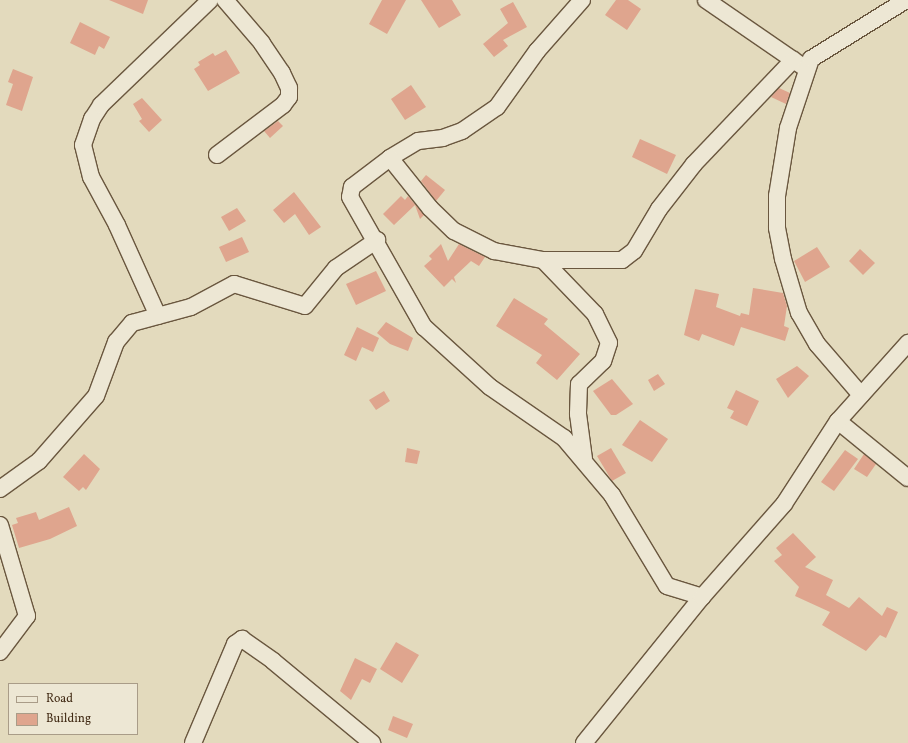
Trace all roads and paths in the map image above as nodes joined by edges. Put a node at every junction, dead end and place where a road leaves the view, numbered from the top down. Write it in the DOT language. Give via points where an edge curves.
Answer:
graph roads {
  1 [pos="210,0"];
  2 [pos="225,0"];
  3 [pos="582,0"];
  4 [pos="706,0"];
  5 [pos="906,0"];
  6 [pos="792,60"];
  7 [pos="807,68"];
  8 [pos="218,155"];
  9 [pos="390,158"];
  10 [pos="376,240"];
  11 [pos="543,260"];
  12 [pos="158,316"];
  13 [pos="908,342"];
  14 [pos="861,394"];
  15 [pos="838,421"];
  16 [pos="584,459"];
  17 [pos="908,478"];
  18 [pos="0,488"];
  19 [pos="0,525"];
  20 [pos="702,597"];
  21 [pos="0,652"];
  22 [pos="193,743"];
  23 [pos="372,743"];
  24 [pos="584,743"];
  1 -- 12 [label="street" via="101,105 92,119 83,145 91,177 117,225"];
  2 -- 8 [label="street" via="262,43 289,88 283,105"];
  3 -- 9 [label="street" via="537,51 497,107 462,131 443,138 418,141"];
  4 -- 6 [label="street"];
  5 -- 7 [label="street" via="821,50 811,59"];
  6 -- 7 [label="street"];
  6 -- 11 [label="street" via="694,164 659,209 629,256 607,262"];
  7 -- 14 [label="street" via="788,128 777,196 777,228 788,281 799,313 817,344"];
  9 -- 10 [label="street" via="364,176 350,192"];
  9 -- 11 [label="street" via="415,191 454,231 494,251"];
  10 -- 12 [label="street" via="336,268 305,306 234,284 191,307"];
  10 -- 16 [label="street" via="417,317 434,337 490,387 564,438"];
  11 -- 16 [label="street" via="595,314 610,343 603,361 579,384 578,414"];
  12 -- 18 [label="street" via="132,323 123,332 96,396 39,461"];
  13 -- 14 [label="street"];
  14 -- 15 [label="street"];
  15 -- 17 [label="street"];
  15 -- 20 [label="street" via="784,504"];
  16 -- 20 [label="street" via="612,494 661,579 672,589"];
  19 -- 21 [label="street" via="27,616"];
  20 -- 24 [label="street"];
  22 -- 23 [label="street" via="235,644 242,639 273,661"];
}
